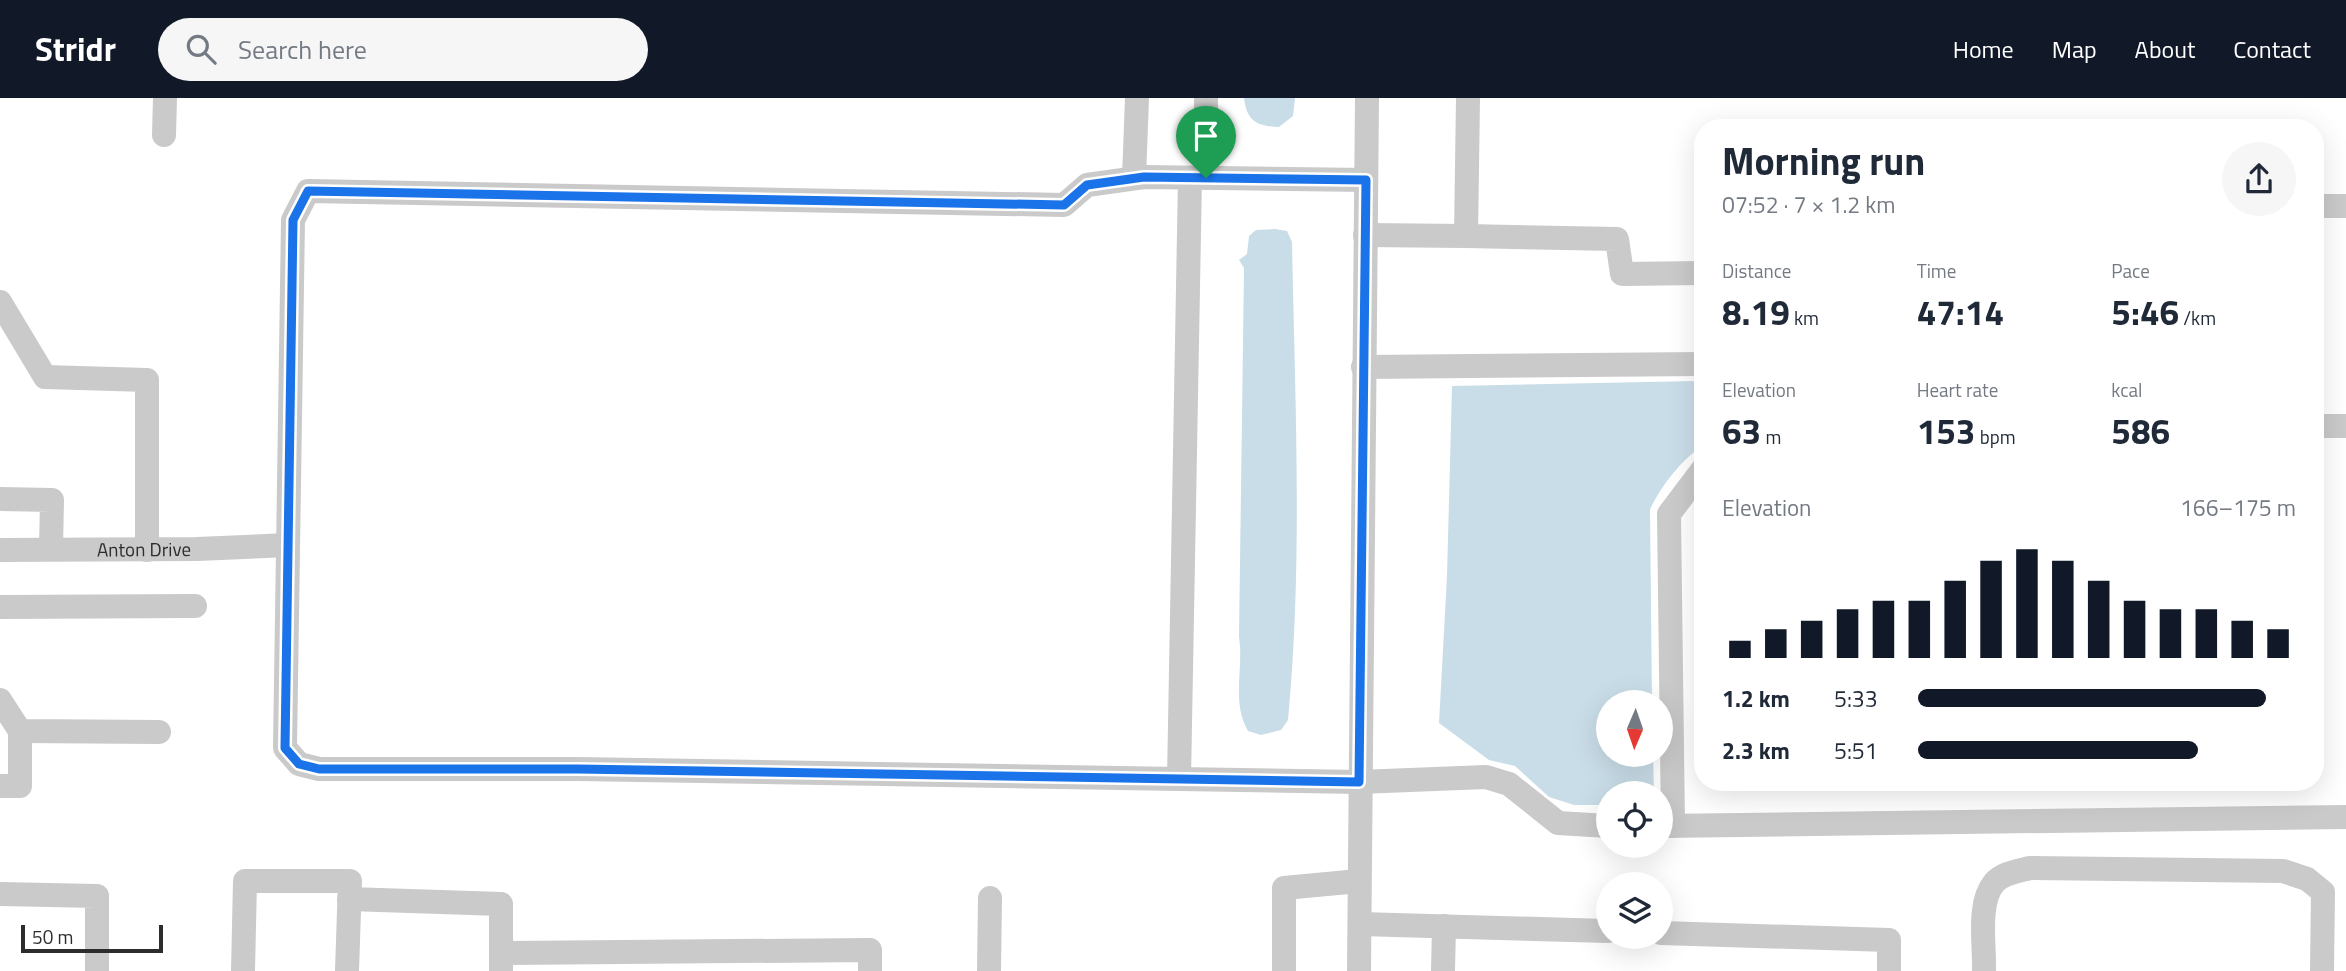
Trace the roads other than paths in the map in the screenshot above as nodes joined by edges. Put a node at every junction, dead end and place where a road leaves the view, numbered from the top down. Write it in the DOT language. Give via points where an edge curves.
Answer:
graph roads {
  1 [pos="165,98"];
  2 [pos="1137,98"];
  3 [pos="1206,98"];
  4 [pos="1367,98"];
  5 [pos="1468,98"];
  6 [pos="164,135"];
  7 [pos="1134,178"];
  8 [pos="1198,178"];
  9 [pos="1366,180"];
  10 [pos="2324,206"];
  11 [pos="2346,206"];
  12 [pos="1365,235"];
  13 [pos="1466,236"];
  14 [pos="1694,273"];
  15 [pos="0,302"];
  16 [pos="1694,364"];
  17 [pos="1363,367"];
  18 [pos="2324,426"];
  19 [pos="2346,426"];
  20 [pos="1694,481"];
  21 [pos="0,499"];
  22 [pos="288,545"];
  23 [pos="0,550"];
  24 [pos="51,550"];
  25 [pos="147,550"];
  26 [pos="195,606"];
  27 [pos="0,607"];
  28 [pos="0,700"];
  29 [pos="20,732"];
  30 [pos="159,732"];
  31 [pos="1179,779"];
  32 [pos="1667,781"];
  33 [pos="1359,782"];
  34 [pos="0,786"];
  35 [pos="2346,817"];
  36 [pos="1596,825"];
  37 [pos="1673,826"];
  38 [pos="1359,881"];
  39 [pos="0,894"];
  40 [pos="990,898"];
  41 [pos="349,900"];
  42 [pos="1360,924"];
  43 [pos="1444,926"];
  44 [pos="1596,931"];
  45 [pos="1673,933"];
  46 [pos="501,962"];
  47 [pos="97,971"];
  48 [pos="243,971"];
  49 [pos="347,971"];
  50 [pos="870,971"];
  51 [pos="989,971"];
  52 [pos="1284,971"];
  53 [pos="1359,971"];
  54 [pos="1443,971"];
  55 [pos="1889,971"];
  56 [pos="1984,971"];
  57 [pos="2322,971"];
  1 -- 6 [label="street"];
  2 -- 7 [label="street"];
  3 -- 8 [label="street"];
  4 -- 9 [label="street"];
  5 -- 13 [label="street"];
  7 -- 8 [label="street"];
  7 -- 22 [label="street" via="1087,185 1064,205 308,191 293,220"];
  8 -- 9 [label="street"];
  8 -- 31 [label="street"];
  9 -- 12 [label="street"];
  10 -- 11 [label="street"];
  12 -- 13 [label="street"];
  12 -- 17 [label="street"];
  13 -- 14 [label="street" via="1617,239 1622,274"];
  15 -- 25 [label="street" via="45,377 147,380"];
  16 -- 17 [label="street"];
  17 -- 33 [label="street"];
  18 -- 19 [label="street"];
  20 -- 32 [label="street" via="1669,514"];
  21 -- 24 [label="street" via="52,500"];
  22 -- 25 [label="street, Anton Drive"];
  22 -- 31 [label="street" via="285,748 299,764 376,770"];
  23 -- 24 [label="street, Anton Drive"];
  24 -- 25 [label="street, Anton Drive"];
  26 -- 27 [label="street"];
  28 -- 29 [label="street"];
  29 -- 30 [label="street"];
  29 -- 34 [label="street" via="20,786"];
  31 -- 33 [label="street"];
  33 -- 36 [label="street" via="1486,777 1509,784 1558,823"];
  33 -- 38 [label="street"];
  35 -- 37 [label="street"];
  38 -- 42 [label="street"];
  38 -- 52 [label="street" via="1284,888"];
  39 -- 47 [label="street" via="97,896"];
  40 -- 51 [label="street"];
  41 -- 46 [label="street" via="500,904"];
  41 -- 48 [label="street" via="349,881 245,881"];
  41 -- 49 [label="street"];
  42 -- 43 [label="street"];
  42 -- 53 [label="street"];
  43 -- 44 [label="street"];
  43 -- 54 [label="street"];
  45 -- 55 [label="street" via="1889,940"];
  46 -- 50 [label="street" via="870,950"];
  56 -- 57 [label="street" via="1985,903 1994,883 2029,868 2283,871 2306,879 2323,892"];
}
